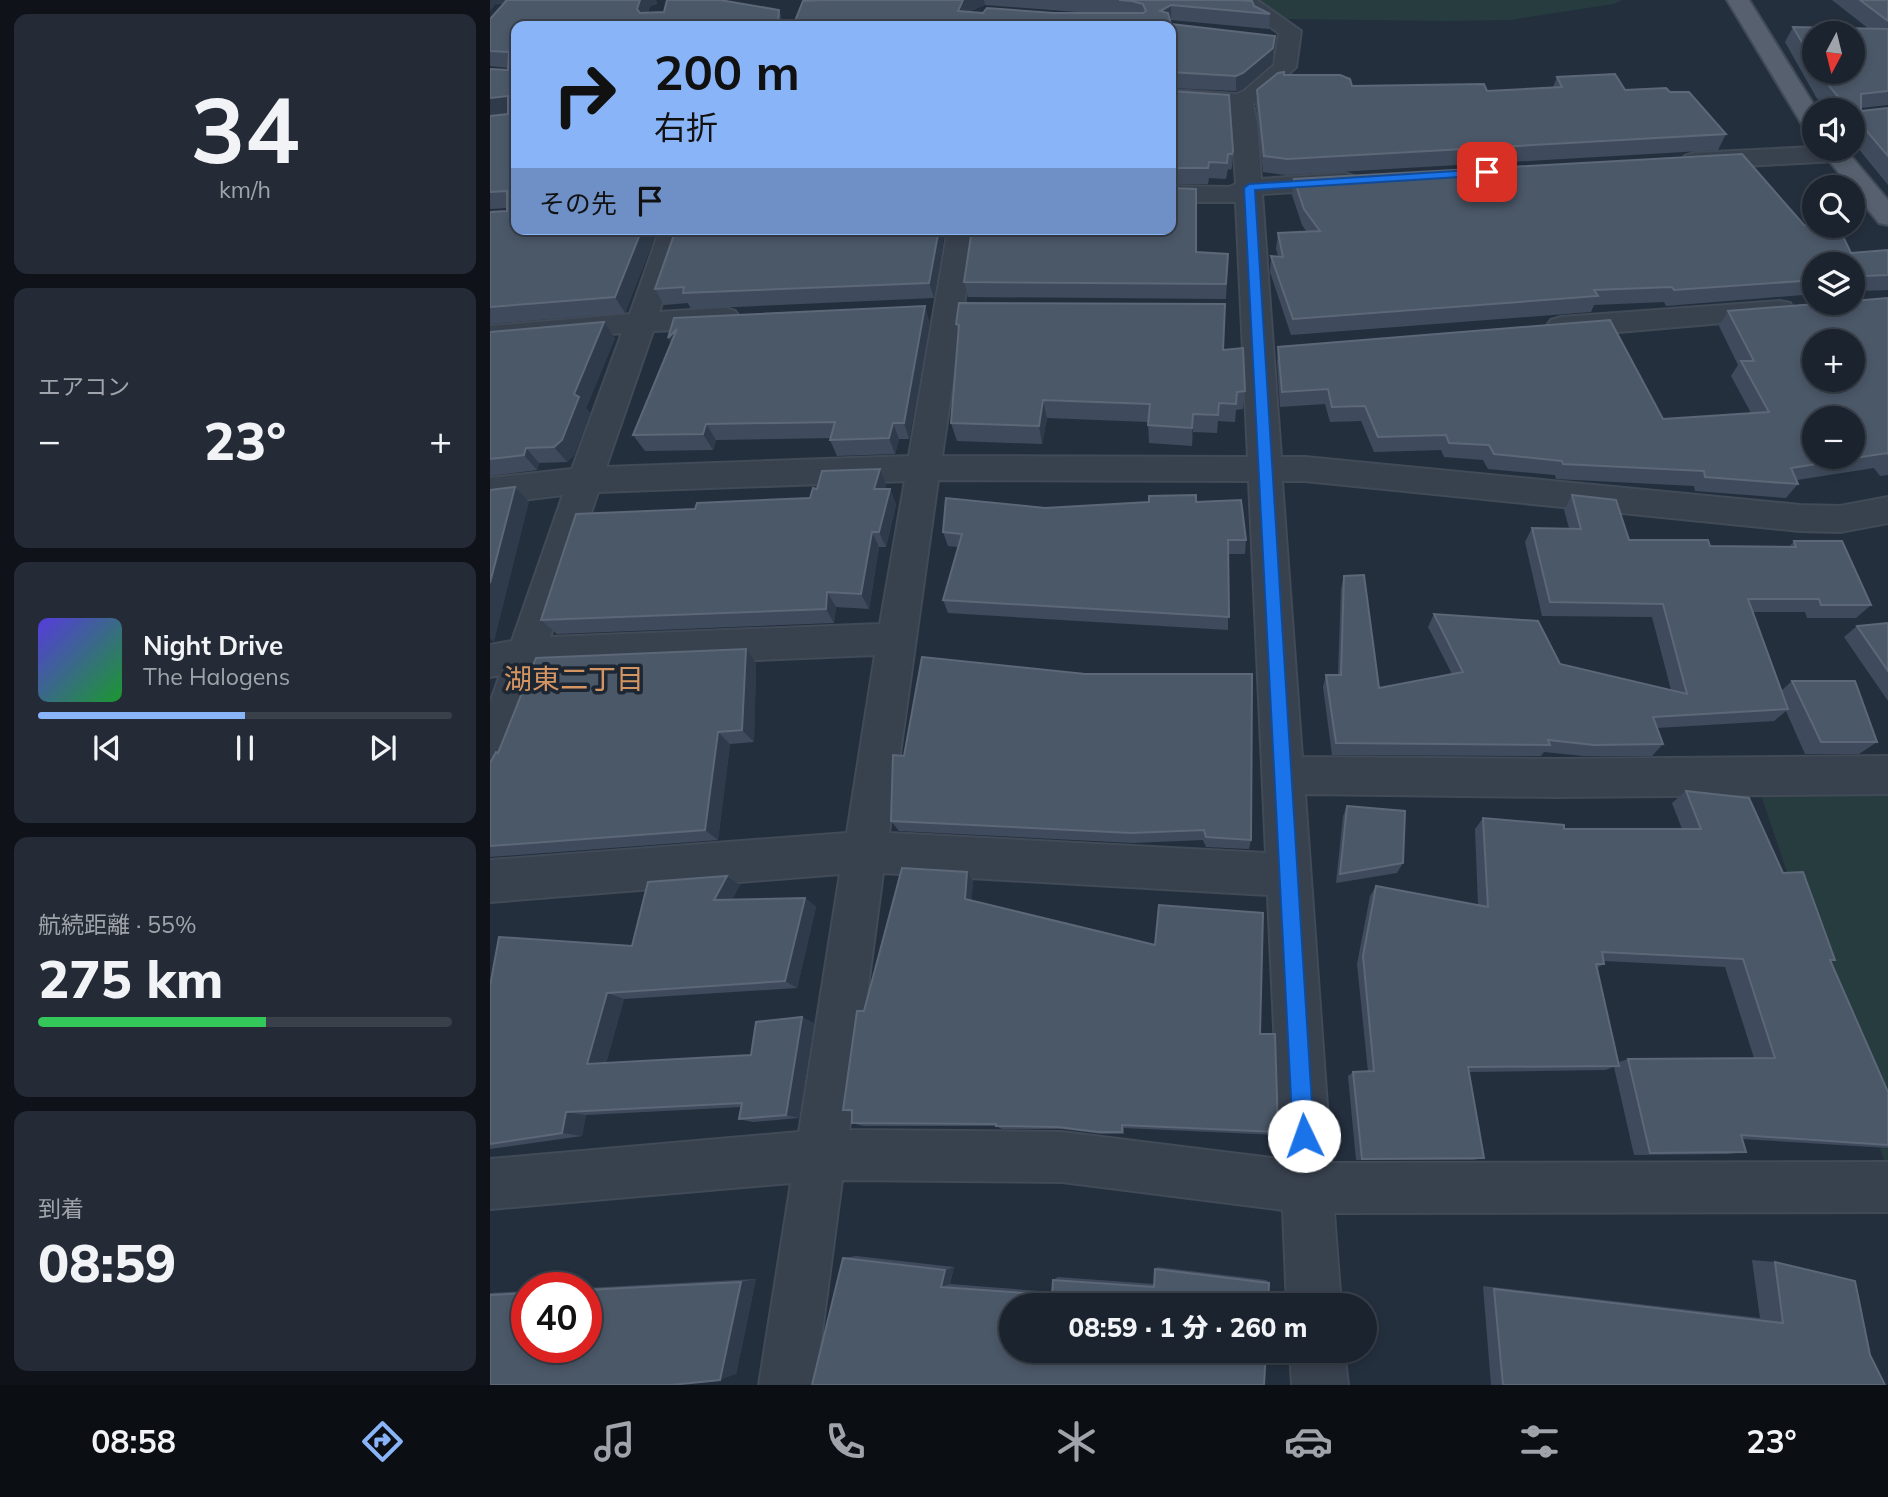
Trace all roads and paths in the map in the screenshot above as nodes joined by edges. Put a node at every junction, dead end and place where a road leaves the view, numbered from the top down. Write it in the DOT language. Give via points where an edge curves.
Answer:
graph roads {
  1 [pos="1242,0"];
  2 [pos="1738,0"];
  3 [pos="1284,32"];
  4 [pos="1261,39"];
  5 [pos="1176,97"];
  6 [pos="1238,101"];
  7 [pos="1802,104"];
  8 [pos="1802,153"];
  9 [pos="1842,161"];
  10 [pos="1671,162"];
  11 [pos="1369,179"];
  12 [pos="1249,188"];
  13 [pos="1176,194"];
  14 [pos="1888,218"];
  15 [pos="672,235"];
  16 [pos="961,235"];
  17 [pos="1802,308"];
  18 [pos="750,317"];
  19 [pos="642,322"];
  20 [pos="1532,329"];
  21 [pos="490,336"];
  22 [pos="924,468"];
  23 [pos="1266,470"];
  24 [pos="585,480"];
  25 [pos="490,491"];
  26 [pos="1888,510"];
  27 [pos="896,639"];
  28 [pos="527,654"];
  29 [pos="490,661"];
  30 [pos="490,760"];
  31 [pos="1283,775"];
  32 [pos="1888,775"];
  33 [pos="865,852"];
  34 [pos="1289,875"];
  35 [pos="490,881"];
  36 [pos="821,1155"];
  37 [pos="490,1184"];
  38 [pos="1888,1187"];
  39 [pos="1307,1188"];
  40 [pos="1313,1293"];
  41 [pos="1318,1363"];
  42 [pos="787,1385"];
  43 [pos="1320,1385"];
  1 -- 3 [label="street"];
  2 -- 7 [label="main road"];
  3 -- 4 [label="street"];
  3 -- 6 [label="street" via="1285,67 1252,96"];
  5 -- 6 [label="street"];
  6 -- 12 [label="street" via="1243,107"];
  8 -- 10 [label="street"];
  9 -- 14 [label="main road"];
  11 -- 12 [label="street"];
  12 -- 13 [label="street" via="1233,194"];
  12 -- 23 [label="street"];
  15 -- 19 [label="street"];
  16 -- 22 [label="street"];
  17 -- 20 [label="street"];
  18 -- 19 [label="street"];
  19 -- 21 [label="street"];
  19 -- 24 [label="street"];
  22 -- 23 [label="street"];
  22 -- 24 [label="street"];
  22 -- 27 [label="street"];
  23 -- 26 [label="street" via="1305,469 1800,518 1840,519"];
  23 -- 31 [label="street"];
  24 -- 25 [label="street"];
  24 -- 28 [label="street"];
  27 -- 28 [label="street"];
  27 -- 33 [label="street"];
  28 -- 29 [label="street"];
  28 -- 30 [label="street"];
  31 -- 32 [label="street"];
  31 -- 34 [label="street"];
  33 -- 34 [label="street"];
  33 -- 35 [label="street"];
  33 -- 36 [label="street"];
  34 -- 39 [label="street"];
  36 -- 37 [label="street"];
  36 -- 39 [label="street" via="1062,1157"];
  36 -- 42 [label="street"];
  38 -- 39 [label="street"];
  39 -- 40 [label="street"];
  41 -- 43 [label="street"];
}
